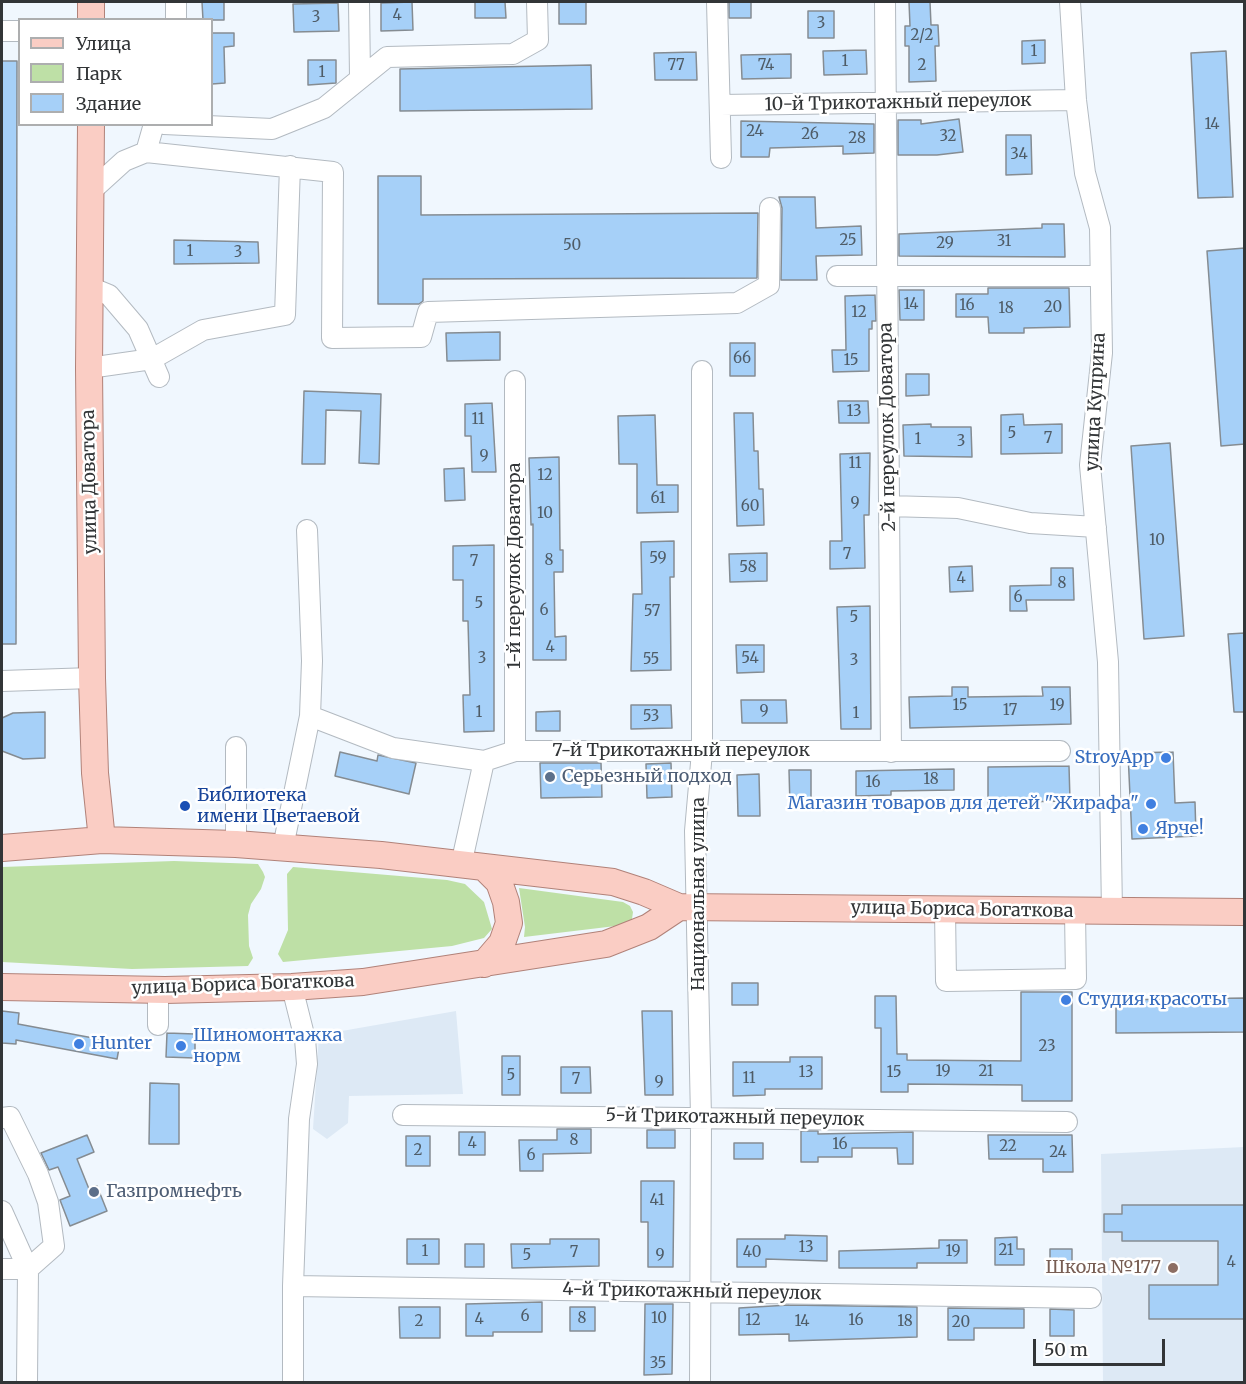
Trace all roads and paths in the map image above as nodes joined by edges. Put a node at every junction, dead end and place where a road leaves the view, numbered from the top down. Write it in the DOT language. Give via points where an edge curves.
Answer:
graph roads {
  1 [pos="91,2"];
  2 [pos="176,2"];
  3 [pos="359,2"];
  4 [pos="537,2"];
  5 [pos="717,2"];
  6 [pos="885,2"];
  7 [pos="1070,2"];
  8 [pos="91,18"];
  9 [pos="176,18"];
  10 [pos="2,31"];
  11 [pos="18,31"];
  12 [pos="360,76"];
  13 [pos="1076,100"];
  14 [pos="886,102"];
  15 [pos="720,105"];
  16 [pos="91,126"];
  17 [pos="153,126"];
  18 [pos="207,126"];
  19 [pos="146,152"];
  20 [pos="721,158"];
  21 [pos="290,166"];
  22 [pos="92,191"];
  23 [pos="770,208"];
  24 [pos="837,276"];
  25 [pos="1100,276"];
  26 [pos="887,277"];
  27 [pos="92,288"];
  28 [pos="89,368"];
  29 [pos="156,368"];
  30 [pos="702,371"];
  31 [pos="515,381"];
  32 [pos="889,506"];
  33 [pos="1096,527"];
  34 [pos="307,530"];
  35 [pos="92,678"];
  36 [pos="2,681"];
  37 [pos="310,716"];
  38 [pos="236,747"];
  39 [pos="515,751"];
  40 [pos="702,752"];
  41 [pos="891,752"];
  42 [pos="1060,752"];
  43 [pos="484,761"];
  44 [pos="102,840"];
  45 [pos="236,844"];
  46 [pos="283,847"];
  47 [pos="2,848"];
  48 [pos="472,866"];
  49 [pos="688,907"];
  50 [pos="945,910"];
  51 [pos="1075,912"];
  52 [pos="1112,912"];
  53 [pos="1245,912"];
  54 [pos="484,964"];
  55 [pos="2,987"];
  56 [pos="292,987"];
  57 [pos="158,990"];
  58 [pos="158,1025"];
  59 [pos="403,1115"];
  60 [pos="2,1118"];
  61 [pos="701,1118"];
  62 [pos="1066,1122"];
  63 [pos="2,1211"];
  64 [pos="2,1269"];
  65 [pos="28,1269"];
  66 [pos="293,1286"];
  67 [pos="699,1292"];
  68 [pos="1091,1298"];
  69 [pos="27,1383"];
  70 [pos="293,1383"];
  71 [pos="700,1383"];
  1 -- 8 [label="main road"];
  2 -- 9 [label="street"];
  3 -- 12 [label="street"];
  4 -- 12 [label="street" via="538,40 513,54 387,57"];
  5 -- 15 [label="street"];
  6 -- 14 [label="street, 2-й переулок Доватора"];
  7 -- 13 [label="street, улица Куприна"];
  10 -- 11 [label="street"];
  12 -- 18 [label="street" via="324,108 272,129"];
  13 -- 14 [label="street, 10-й Трикотажный переулок"];
  13 -- 25 [label="street, улица Куприна" via="1085,173 1100,228"];
  14 -- 15 [label="street, 10-й Трикотажный переулок"];
  14 -- 26 [label="street, 2-й переулок Доватора"];
  15 -- 20 [label="street"];
  16 -- 22 [label="main road, улица Доватора"];
  17 -- 19 [label="street"];
  19 -- 21 [label="street"];
  19 -- 22 [label="street" via="124,161"];
  21 -- 23 [label="street" via="333,172 332,338 421,337 428,312 737,303 770,285"];
  21 -- 29 [label="street" via="285,315 203,330"];
  22 -- 27 [label="main road, улица Доватора"];
  24 -- 26 [label="street"];
  25 -- 26 [label="street"];
  25 -- 33 [label="street, улица Куприна" via="1102,353 1090,465"];
  26 -- 32 [label="street, 2-й переулок Доватора"];
  27 -- 28 [label="main road, улица Доватора"];
  27 -- 29 [label="street" via="109,295 138,329"];
  28 -- 29 [label="street"];
  28 -- 35 [label="main road, улица Доватора"];
  30 -- 40 [label="street, Национальная улица"];
  31 -- 39 [label="street, 1-й переулок Доватора"];
  32 -- 33 [label="street" via="958,508 1030,523"];
  32 -- 41 [label="street, 2-й переулок Доватора"];
  33 -- 52 [label="street, улица Куприна" via="1108,662"];
  34 -- 37 [label="street"];
  35 -- 36 [label="street"];
  35 -- 44 [label="main road, улица Доватора"];
  37 -- 43 [label="street, 7-й Трикотажный переулок" via="393,748"];
  37 -- 46 [label="street"];
  38 -- 45 [label="street"];
  39 -- 40 [label="street, 7-й Трикотажный переулок"];
  39 -- 43 [label="street, 7-й Трикотажный переулок"];
  40 -- 41 [label="street, 7-й Трикотажный переулок"];
  40 -- 49 [label="street, Национальная улица"];
  41 -- 42 [label="street, 7-й Трикотажный переулок"];
  43 -- 48 [label="street"];
  44 -- 45 [label="main road, улица Бориса Богаткова"];
  44 -- 47 [label="main road, улица Бориса Богаткова"];
  45 -- 46 [label="main road, улица Бориса Богаткова"];
  46 -- 48 [label="main road, улица Бориса Богаткова"];
  48 -- 49 [label="main road, улица Бориса Богаткова" via="613,882"];
  48 -- 54 [label="main road" via="498,882 509,923 502,943"];
  49 -- 50 [label="main road, улица Бориса Богаткова"];
  49 -- 54 [label="main road, улица Бориса Богаткова" via="606,944"];
  49 -- 61 [label="street, Национальная улица"];
  50 -- 51 [label="main road, улица Бориса Богаткова"];
  50 -- 51 [label="street" via="945,981 1076,979"];
  51 -- 52 [label="main road, улица Бориса Богаткова"];
  52 -- 53 [label="main road, улица Бориса Богаткова"];
  54 -- 56 [label="main road, улица Бориса Богаткова" via="363,982"];
  55 -- 57 [label="main road, улица Бориса Богаткова"];
  56 -- 57 [label="main road, улица Бориса Богаткова"];
  56 -- 66 [label="street" via="307,1064 298,1119"];
  57 -- 58 [label="street"];
  59 -- 61 [label="street, 5-й Трикотажный переулок"];
  60 -- 65 [label="street" via="10,1117 48,1202 54,1246"];
  61 -- 62 [label="street, 5-й Трикотажный переулок"];
  61 -- 67 [label="street, Национальная улица"];
  63 -- 65 [label="street"];
  64 -- 65 [label="street"];
  65 -- 69 [label="street"];
  66 -- 67 [label="street, 4-й Трикотажный переулок"];
  66 -- 70 [label="street"];
  67 -- 68 [label="street, 4-й Трикотажный переулок"];
  67 -- 71 [label="street, Национальная улица"];
}
